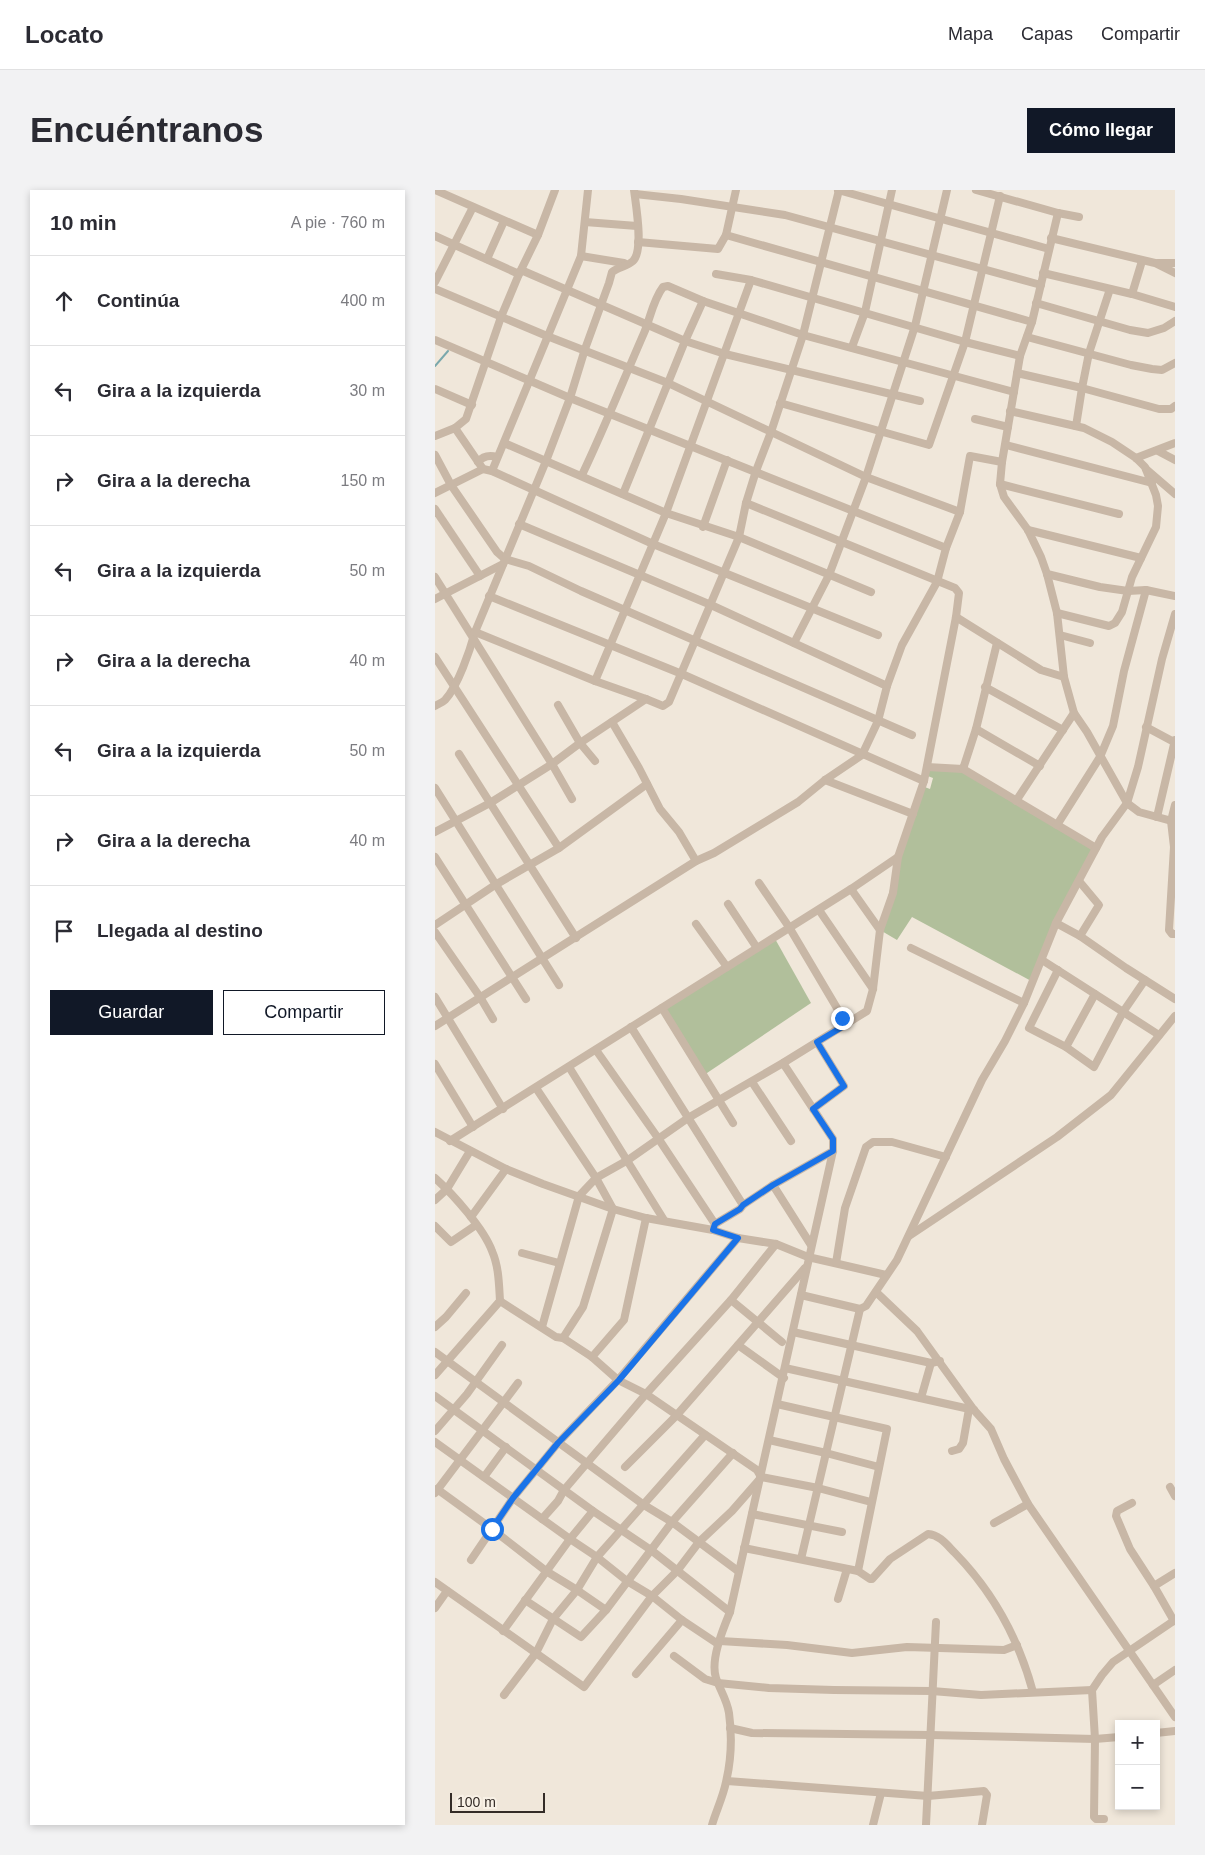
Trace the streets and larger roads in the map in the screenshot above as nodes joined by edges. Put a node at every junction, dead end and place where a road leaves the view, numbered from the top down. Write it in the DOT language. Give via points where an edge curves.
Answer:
graph roads {
  1 [pos="435,190"];
  2 [pos="555,190"];
  3 [pos="589,190"];
  4 [pos="736,190"];
  5 [pos="839,190"];
  6 [pos="892,190"];
  7 [pos="947,190"];
  8 [pos="976,190"];
  9 [pos="635,192"];
  10 [pos="1000,196"];
  11 [pos="888,204"];
  12 [pos="473,206"];
  13 [pos="731,206"];
  14 [pos="1058,213"];
  15 [pos="940,218"];
  16 [pos="1079,218"];
  17 [pos="504,221"];
  18 [pos="585,222"];
  19 [pos="637,226"];
  20 [pos="829,228"];
  21 [pos="991,233"];
  22 [pos="538,235"];
  23 [pos="726,235"];
  24 [pos="435,236"];
  25 [pos="1051,238"];
  26 [pos="880,241"];
  27 [pos="638,242"];
  28 [pos="455,245"];
  29 [pos="1049,249"];
  30 [pos="932,255"];
  31 [pos="581,256"];
  32 [pos="487,259"];
  33 [pos="821,261"];
  34 [pos="1142,261"];
  35 [pos="1155,263"];
  36 [pos="1175,263"];
  37 [pos="629,264"];
  38 [pos="983,270"];
  39 [pos="520,272"];
  40 [pos="1043,273"];
  41 [pos="1175,273"];
  42 [pos="716,274"];
  43 [pos="871,276"];
  44 [pos="751,280"];
  45 [pos="435,282"];
  46 [pos="1041,285"];
  47 [pos="435,289"];
  48 [pos="1110,289"];
  49 [pos="566,290"];
  50 [pos="923,292"];
  51 [pos="1132,294"];
  52 [pos="813,297"];
  53 [pos="703,301"];
  54 [pos="1036,304"];
  55 [pos="600,305"];
  56 [pos="974,305"];
  57 [pos="1175,307"];
  58 [pos="865,312"];
  59 [pos="740,313"];
  60 [pos="501,317"];
  61 [pos="1099,320"];
  62 [pos="1175,321"];
  63 [pos="1032,322"];
  64 [pos="647,325"];
  65 [pos="915,326"];
  66 [pos="803,335"];
  67 [pos="547,336"];
  68 [pos="1027,337"];
  69 [pos="435,340"];
  70 [pos="685,340"];
  71 [pos="965,342"];
  72 [pos="852,348"];
  73 [pos="585,349"];
  74 [pos="1089,353"];
  75 [pos="725,354"];
  76 [pos="1021,356"];
  77 [pos="487,362"];
  78 [pos="904,362"];
  79 [pos="1175,363"];
  80 [pos="629,368"];
  81 [pos="791,370"];
  82 [pos="1017,373"];
  83 [pos="953,376"];
  84 [pos="530,380"];
  85 [pos="668,383"];
  86 [pos="1082,388"];
  87 [pos="435,389"];
  88 [pos="1014,392"];
  89 [pos="893,394"];
  90 [pos="570,398"];
  91 [pos="708,402"];
  92 [pos="920,402"];
  93 [pos="780,403"];
  94 [pos="472,405"];
  95 [pos="1175,406"];
  96 [pos="1011,411"];
  97 [pos="611,414"];
  98 [pos="975,419"];
  99 [pos="1077,426"];
  100 [pos="1008,427"];
  101 [pos="455,428"];
  102 [pos="648,429"];
  103 [pos="881,431"];
  104 [pos="771,432"];
  105 [pos="435,436"];
  106 [pos="504,443"];
  107 [pos="1175,443"];
  108 [pos="692,445"];
  109 [pos="1006,445"];
  110 [pos="1158,451"];
  111 [pos="435,455"];
  112 [pos="497,457"];
  113 [pos="1136,458"];
  114 [pos="727,460"];
  115 [pos="1175,460"];
  116 [pos="546,461"];
  117 [pos="478,462"];
  118 [pos="1002,462"];
  119 [pos="487,470"];
  120 [pos="756,471"];
  121 [pos="582,476"];
  122 [pos="866,477"];
  123 [pos="1152,479"];
  124 [pos="1000,484"];
  125 [pos="451,485"];
  126 [pos="533,490"];
  127 [pos="435,493"];
  128 [pos="623,494"];
  129 [pos="1175,494"];
  130 [pos="746,503"];
  131 [pos="435,509"];
  132 [pos="854,511"];
  133 [pos="959,512"];
  134 [pos="666,513"];
  135 [pos="1119,514"];
  136 [pos="519,524"];
  137 [pos="703,527"];
  138 [pos="1028,530"];
  139 [pos="739,537"];
  140 [pos="842,543"];
  141 [pos="653,544"];
  142 [pos="946,548"];
  143 [pos="1141,558"];
  144 [pos="504,561"];
  145 [pos="725,572"];
  146 [pos="1047,574"];
  147 [pos="640,575"];
  148 [pos="829,575"];
  149 [pos="481,576"];
  150 [pos="435,577"];
  151 [pos="937,582"];
  152 [pos="1146,590"];
  153 [pos="1128,591"];
  154 [pos="871,592"];
  155 [pos="446,595"];
  156 [pos="489,596"];
  157 [pos="1175,596"];
  158 [pos="435,599"];
  159 [pos="711,605"];
  160 [pos="811,608"];
  161 [pos="625,610"];
  162 [pos="1057,614"];
  163 [pos="1175,614"];
  164 [pos="957,617"];
  165 [pos="474,635"];
  166 [pos="878,635"];
  167 [pos="1060,635"];
  168 [pos="696,641"];
  169 [pos="794,643"];
  170 [pos="997,643"];
  171 [pos="1090,643"];
  172 [pos="610,646"];
  173 [pos="435,657"];
  174 [pos="682,674"];
  175 [pos="1064,677"];
  176 [pos="595,681"];
  177 [pos="455,685"];
  178 [pos="887,686"];
  179 [pos="985,687"];
  180 [pos="645,699"];
  181 [pos="558,705"];
  182 [pos="435,706"];
  183 [pos="1074,713"];
  184 [pos="877,720"];
  185 [pos="612,722"];
  186 [pos="1146,727"];
  187 [pos="976,729"];
  188 [pos="1063,730"];
  189 [pos="912,735"];
  190 [pos="1175,741"];
  191 [pos="580,742"];
  192 [pos="459,754"];
  193 [pos="862,755"];
  194 [pos="1100,756"];
  195 [pos="595,761"];
  196 [pos="552,764"];
  197 [pos="1040,766"];
  198 [pos="927,767"];
  199 [pos="963,769"];
  200 [pos="825,780"];
  201 [pos="924,781"];
  202 [pos="647,784"];
  203 [pos="518,785"];
  204 [pos="435,788"];
  205 [pos="572,799"];
  206 [pos="1016,801"];
  207 [pos="490,803"];
  208 [pos="1127,803"];
  209 [pos="1175,805"];
  210 [pos="913,814"];
  211 [pos="1157,817"];
  212 [pos="455,820"];
  213 [pos="1173,821"];
  214 [pos="1057,825"];
  215 [pos="435,832"];
  216 [pos="559,848"];
  217 [pos="1096,848"];
  218 [pos="435,857"];
  219 [pos="898,857"];
  220 [pos="696,861"];
  221 [pos="529,865"];
  222 [pos="1173,872"];
  223 [pos="1079,881"];
  224 [pos="759,883"];
  225 [pos="495,885"];
  226 [pos="851,889"];
  227 [pos="728,904"];
  228 [pos="467,905"];
  229 [pos="819,910"];
  230 [pos="1056,923"];
  231 [pos="696,924"];
  232 [pos="435,925"];
  233 [pos="789,927"];
  234 [pos="881,930"];
  235 [pos="435,932"];
  236 [pos="1175,934"];
  237 [pos="1080,936"];
  238 [pos="576,938"];
  239 [pos="757,948"];
  240 [pos="911,948"];
  241 [pos="541,959"];
  242 [pos="1042,960"];
  243 [pos="727,967"];
  244 [pos="1058,970"];
  245 [pos="512,977"];
  246 [pos="1145,980"];
  247 [pos="559,985"];
  248 [pos="873,990"];
  249 [pos="1095,994"];
  250 [pos="435,997"];
  251 [pos="480,997"];
  252 [pos="1175,999"];
  253 [pos="526,1000"];
  254 [pos="1024,1002"];
  255 [pos="662,1008"];
  256 [pos="1123,1012"];
  257 [pos="1175,1016"];
  258 [pos="448,1017"];
  259 [pos="493,1019"];
  260 [pos="847,1024"];
  261 [pos="435,1026"];
  262 [pos="631,1027"];
  263 [pos="1159,1035"];
  264 [pos="817,1042"];
  265 [pos="1066,1047"];
  266 [pos="597,1050"];
  267 [pos="783,1063"];
  268 [pos="435,1064"];
  269 [pos="569,1067"];
  270 [pos="752,1082"];
  271 [pos="536,1088"];
  272 [pos="721,1100"];
  273 [pos="503,1108"];
  274 [pos="813,1109"];
  275 [pos="689,1118"];
  276 [pos="733,1123"];
  277 [pos="473,1127"];
  278 [pos="435,1132"];
  279 [pos="658,1138"];
  280 [pos="450,1141"];
  281 [pos="791,1141"];
  282 [pos="470,1151"];
  283 [pos="833,1151"];
  284 [pos="946,1157"];
  285 [pos="628,1160"];
  286 [pos="506,1169"];
  287 [pos="435,1178"];
  288 [pos="596,1178"];
  289 [pos="773,1185"];
  290 [pos="447,1189"];
  291 [pos="579,1196"];
  292 [pos="435,1200"];
  293 [pos="743,1205"];
  294 [pos="613,1208"];
  295 [pos="471,1217"];
  296 [pos="646,1218"];
  297 [pos="664,1220"];
  298 [pos="475,1225"];
  299 [pos="435,1226"];
  300 [pos="714,1227"];
  301 [pos="907,1237"];
  302 [pos="738,1238"];
  303 [pos="776,1244"];
  304 [pos="811,1245"];
  305 [pos="522,1253"];
  306 [pos="808,1257"];
  307 [pos="559,1263"];
  308 [pos="836,1263"];
  309 [pos="807,1266"];
  310 [pos="886,1275"];
  311 [pos="876,1292"];
  312 [pos="466,1293"];
  313 [pos="801,1295"];
  314 [pos="731,1300"];
  315 [pos="501,1301"];
  316 [pos="860,1309"];
  317 [pos="758,1324"];
  318 [pos="435,1327"];
  319 [pos="541,1327"];
  320 [pos="793,1332"];
  321 [pos="563,1338"];
  322 [pos="782,1342"];
  323 [pos="852,1344"];
  324 [pos="501,1345"];
  325 [pos="738,1345"];
  326 [pos="435,1352"];
  327 [pos="592,1357"];
  328 [pos="448,1361"];
  329 [pos="940,1361"];
  330 [pos="931,1363"];
  331 [pos="785,1368"];
  332 [pos="435,1375"];
  333 [pos="784,1378"];
  334 [pos="619,1380"];
  335 [pos="843,1380"];
  336 [pos="477,1382"];
  337 [pos="518,1383"];
  338 [pos="646,1394"];
  339 [pos="435,1396"];
  340 [pos="921,1398"];
  341 [pos="505,1402"];
  342 [pos="777,1404"];
  343 [pos="972,1409"];
  344 [pos="453,1410"];
  345 [pos="676,1416"];
  346 [pos="833,1416"];
  347 [pos="482,1430"];
  348 [pos="435,1431"];
  349 [pos="705,1435"];
  350 [pos="769,1440"];
  351 [pos="435,1442"];
  352 [pos="558,1443"];
  353 [pos="506,1447"];
  354 [pos="952,1451"];
  355 [pos="733,1453"];
  356 [pos="826,1453"];
  357 [pos="459,1459"];
  358 [pos="587,1464"];
  359 [pos="625,1467"];
  360 [pos="879,1467"];
  361 [pos="537,1469"];
  362 [pos="484,1477"];
  363 [pos="761,1477"];
  364 [pos="1170,1487"];
  365 [pos="818,1488"];
  366 [pos="564,1490"];
  367 [pos="436,1491"];
  368 [pos="1175,1496"];
  369 [pos="513,1498"];
  370 [pos="871,1502"];
  371 [pos="1132,1503"];
  372 [pos="1028,1504"];
  373 [pos="644,1505"];
  374 [pos="593,1511"];
  375 [pos="752,1514"];
  376 [pos="542,1519"];
  377 [pos="672,1522"];
  378 [pos="994,1523"];
  379 [pos="808,1525"];
  380 [pos="492,1529"];
  381 [pos="622,1530"];
  382 [pos="841,1532"];
  383 [pos="570,1539"];
  384 [pos="699,1542"];
  385 [pos="744,1548"];
  386 [pos="651,1550"];
  387 [pos="597,1556"];
  388 [pos="801,1559"];
  389 [pos="471,1560"];
  390 [pos="847,1569"];
  391 [pos="546,1571"];
  392 [pos="677,1571"];
  393 [pos="739,1571"];
  394 [pos="858,1571"];
  395 [pos="1175,1573"];
  396 [pos="627,1581"];
  397 [pos="435,1582"];
  398 [pos="1154,1586"];
  399 [pos="577,1590"];
  400 [pos="447,1591"];
  401 [pos="652,1596"];
  402 [pos="838,1599"];
  403 [pos="525,1600"];
  404 [pos="435,1608"];
  405 [pos="606,1610"];
  406 [pos="730,1612"];
  407 [pos="553,1618"];
  408 [pos="682,1620"];
  409 [pos="1174,1621"];
  410 [pos="936,1622"];
  411 [pos="503,1631"];
  412 [pos="719,1642"];
  413 [pos="1017,1645"];
  414 [pos="936,1648"];
  415 [pos="1129,1650"];
  416 [pos="536,1653"];
  417 [pos="674,1656"];
  418 [pos="1175,1670"];
  419 [pos="636,1674"];
  420 [pos="718,1683"];
  421 [pos="1153,1685"];
  422 [pos="1092,1690"];
  423 [pos="932,1691"];
  424 [pos="1033,1692"];
  425 [pos="503,1695"];
  426 [pos="1175,1716"];
  427 [pos="730,1728"];
  428 [pos="1175,1731"];
  429 [pos="1160,1733"];
  430 [pos="931,1735"];
  431 [pos="1115,1737"];
  432 [pos="1095,1739"];
  433 [pos="727,1781"];
  434 [pos="881,1793"];
  435 [pos="928,1796"];
  436 [pos="1104,1819"];
  437 [pos="712,1824"];
  438 [pos="721,1825"];
  439 [pos="873,1825"];
  440 [pos="926,1825"];
  441 [pos="982,1825"];
  1 -- 12 [label="street"];
  2 -- 22 [label="street"];
  3 -- 18 [label="street"];
  4 -- 13 [label="street"];
  5 -- 11 [label="street"];
  5 -- 20 [label="street"];
  6 -- 11 [label="street"];
  7 -- 15 [label="street"];
  8 -- 10 [label="street"];
  9 -- 13 [label="street"];
  9 -- 19 [label="street"];
  10 -- 14 [label="street"];
  10 -- 21 [label="street"];
  11 -- 15 [label="street"];
  11 -- 26 [label="street"];
  12 -- 17 [label="street"];
  12 -- 28 [label="street"];
  13 -- 20 [label="street" via="785,215"];
  13 -- 23 [label="street"];
  14 -- 16 [label="street"];
  14 -- 25 [label="street"];
  15 -- 21 [label="street"];
  15 -- 30 [label="street"];
  17 -- 22 [label="street"];
  17 -- 32 [label="street"];
  18 -- 19 [label="street"];
  18 -- 31 [label="street"];
  19 -- 27 [label="street"];
  20 -- 26 [label="street"];
  20 -- 33 [label="street"];
  21 -- 29 [label="street"];
  21 -- 38 [label="street"];
  22 -- 39 [label="street"];
  23 -- 27 [label="street" via="714,250"];
  23 -- 33 [label="street"];
  24 -- 28 [label="street"];
  25 -- 29 [label="street"];
  25 -- 34 [label="street"];
  26 -- 30 [label="street"];
  26 -- 43 [label="street"];
  27 -- 37 [label="street" via="634,260"];
  28 -- 32 [label="street"];
  28 -- 45 [label="street"];
  29 -- 40 [label="street"];
  30 -- 38 [label="street"];
  30 -- 50 [label="street"];
  31 -- 37 [label="street"];
  31 -- 49 [label="street"];
  32 -- 39 [label="street"];
  33 -- 43 [label="street"];
  33 -- 52 [label="street"];
  34 -- 35 [label="street"];
  34 -- 51 [label="street"];
  35 -- 36 [label="street"];
  35 -- 41 [label="street"];
  37 -- 55 [label="street" via="612,272"];
  38 -- 46 [label="street"];
  38 -- 56 [label="street"];
  39 -- 49 [label="street"];
  39 -- 60 [label="street"];
  40 -- 46 [label="street"];
  40 -- 48 [label="street"];
  42 -- 44 [label="street"];
  43 -- 50 [label="street"];
  43 -- 58 [label="street"];
  44 -- 52 [label="street"];
  44 -- 59 [label="street"];
  46 -- 54 [label="street"];
  47 -- 60 [label="street"];
  48 -- 51 [label="street"];
  48 -- 61 [label="street"];
  49 -- 55 [label="street"];
  49 -- 67 [label="street"];
  50 -- 56 [label="street"];
  50 -- 65 [label="street"];
  51 -- 57 [label="street"];
  52 -- 58 [label="street"];
  52 -- 66 [label="street"];
  53 -- 59 [label="street"];
  53 -- 64 [label="street" via="669,286 663,287"];
  53 -- 70 [label="street"];
  54 -- 61 [label="street"];
  54 -- 63 [label="street"];
  55 -- 64 [label="street"];
  55 -- 73 [label="street"];
  56 -- 63 [label="street"];
  56 -- 71 [label="street"];
  58 -- 65 [label="street"];
  58 -- 72 [label="street"];
  59 -- 66 [label="street"];
  59 -- 75 [label="street"];
  60 -- 67 [label="street"];
  60 -- 77 [label="street"];
  61 -- 62 [label="street" via="1148,332"];
  61 -- 74 [label="street"];
  63 -- 68 [label="street"];
  64 -- 70 [label="street"];
  64 -- 80 [label="street"];
  65 -- 71 [label="street"];
  65 -- 78 [label="street"];
  66 -- 72 [label="street"];
  66 -- 81 [label="street"];
  67 -- 73 [label="street"];
  67 -- 84 [label="street"];
  68 -- 74 [label="street"];
  68 -- 76 [label="street"];
  69 -- 77 [label="street"];
  70 -- 75 [label="street"];
  70 -- 85 [label="street"];
  71 -- 76 [label="street"];
  71 -- 83 [label="street"];
  72 -- 78 [label="street"];
  73 -- 80 [label="street"];
  73 -- 90 [label="street"];
  74 -- 79 [label="street" via="1162,370"];
  74 -- 86 [label="street"];
  75 -- 81 [label="street"];
  75 -- 91 [label="street"];
  76 -- 82 [label="street"];
  77 -- 84 [label="street"];
  77 -- 94 [label="street"];
  78 -- 83 [label="street"];
  78 -- 89 [label="street"];
  80 -- 85 [label="street"];
  80 -- 97 [label="street"];
  81 -- 89 [label="street"];
  81 -- 93 [label="street"];
  82 -- 86 [label="street"];
  82 -- 88 [label="street"];
  83 -- 88 [label="street"];
  83 -- 103 [label="street" via="929,445"];
  84 -- 90 [label="street"];
  84 -- 106 [label="street"];
  85 -- 91 [label="street"];
  85 -- 102 [label="street"];
  86 -- 95 [label="street" via="1159,409"];
  86 -- 99 [label="street"];
  87 -- 94 [label="street"];
  88 -- 96 [label="street"];
  89 -- 92 [label="street"];
  89 -- 103 [label="street"];
  90 -- 97 [label="street"];
  90 -- 116 [label="street"];
  91 -- 104 [label="street"];
  91 -- 108 [label="street"];
  93 -- 103 [label="street"];
  93 -- 104 [label="street"];
  94 -- 101 [label="street" via="466,419"];
  96 -- 99 [label="street"];
  96 -- 100 [label="street"];
  97 -- 102 [label="street"];
  97 -- 121 [label="street"];
  98 -- 100 [label="street"];
  99 -- 113 [label="street" via="1113,442"];
  100 -- 109 [label="street"];
  101 -- 105 [label="street"];
  101 -- 117 [label="street"];
  102 -- 108 [label="street"];
  102 -- 128 [label="street"];
  103 -- 122 [label="street"];
  104 -- 120 [label="street"];
  104 -- 122 [label="street"];
  106 -- 112 [label="street"];
  106 -- 116 [label="street"];
  107 -- 110 [label="street"];
  108 -- 114 [label="street"];
  108 -- 134 [label="street"];
  109 -- 118 [label="street"];
  109 -- 123 [label="street"];
  110 -- 113 [label="street"];
  110 -- 115 [label="street"];
  111 -- 125 [label="street"];
  112 -- 117 [label="street" via="487,456"];
  112 -- 119 [label="street"];
  113 -- 123 [label="street"];
  114 -- 120 [label="street"];
  114 -- 137 [label="street"];
  116 -- 121 [label="street"];
  116 -- 126 [label="street"];
  117 -- 119 [label="street"];
  118 -- 124 [label="street"];
  118 -- 133 [label="street" via="970,456"];
  119 -- 125 [label="street"];
  119 -- 126 [label="street"];
  120 -- 130 [label="street"];
  120 -- 132 [label="street"];
  121 -- 128 [label="street"];
  122 -- 132 [label="street"];
  122 -- 133 [label="street"];
  123 -- 129 [label="street"];
  123 -- 143 [label="street" via="1158,506 1156,527"];
  124 -- 135 [label="street"];
  124 -- 138 [label="street" via="1004,497"];
  125 -- 127 [label="street"];
  125 -- 144 [label="street"];
  126 -- 136 [label="street"];
  126 -- 141 [label="street"];
  128 -- 134 [label="street"];
  130 -- 139 [label="street"];
  130 -- 140 [label="street"];
  131 -- 149 [label="street"];
  132 -- 140 [label="street"];
  132 -- 142 [label="street"];
  133 -- 142 [label="street"];
  134 -- 137 [label="street"];
  134 -- 141 [label="street"];
  136 -- 144 [label="street"];
  136 -- 147 [label="street"];
  137 -- 139 [label="street"];
  138 -- 143 [label="street"];
  138 -- 146 [label="street"];
  139 -- 145 [label="street"];
  139 -- 148 [label="street"];
  140 -- 148 [label="street"];
  140 -- 151 [label="street"];
  141 -- 145 [label="street"];
  141 -- 147 [label="street"];
  142 -- 151 [label="street"];
  143 -- 153 [label="street"];
  144 -- 149 [label="street"];
  144 -- 156 [label="street"];
  144 -- 161 [label="street" via="529,566"];
  145 -- 159 [label="street"];
  145 -- 160 [label="street"];
  146 -- 153 [label="street"];
  146 -- 162 [label="street"];
  147 -- 159 [label="street"];
  147 -- 161 [label="street"];
  148 -- 154 [label="street"];
  148 -- 160 [label="street"];
  149 -- 155 [label="street"];
  150 -- 155 [label="street"];
  151 -- 164 [label="street" via="957,590"];
  151 -- 178 [label="street" via="902,645"];
  152 -- 153 [label="street"];
  152 -- 157 [label="street"];
  152 -- 194 [label="street" via="1113,726"];
  153 -- 162 [label="street" via="1122,612 1109,626"];
  155 -- 158 [label="street"];
  155 -- 165 [label="street"];
  156 -- 165 [label="street"];
  156 -- 172 [label="street"];
  159 -- 168 [label="street"];
  159 -- 169 [label="street"];
  160 -- 166 [label="street"];
  160 -- 169 [label="street"];
  161 -- 168 [label="street"];
  161 -- 172 [label="street"];
  162 -- 167 [label="street"];
  163 -- 186 [label="street"];
  164 -- 170 [label="street"];
  164 -- 198 [label="street"];
  165 -- 176 [label="street"];
  165 -- 177 [label="street"];
  165 -- 196 [label="street"];
  167 -- 171 [label="street"];
  167 -- 175 [label="street"];
  168 -- 174 [label="street"];
  168 -- 184 [label="street"];
  169 -- 178 [label="street"];
  170 -- 175 [label="street" via="1041,670"];
  170 -- 179 [label="street"];
  172 -- 174 [label="street"];
  172 -- 176 [label="street"];
  173 -- 177 [label="street"];
  174 -- 180 [label="street" via="669,702 663,706"];
  174 -- 193 [label="street"];
  175 -- 183 [label="street"];
  176 -- 180 [label="street"];
  177 -- 182 [label="street" via="444,701"];
  177 -- 203 [label="street"];
  178 -- 184 [label="street"];
  179 -- 187 [label="street"];
  179 -- 188 [label="street"];
  180 -- 185 [label="street"];
  181 -- 191 [label="street"];
  183 -- 188 [label="street"];
  183 -- 194 [label="street"];
  184 -- 189 [label="street"];
  184 -- 193 [label="street"];
  185 -- 191 [label="street"];
  185 -- 202 [label="street"];
  186 -- 190 [label="street"];
  186 -- 208 [label="street"];
  187 -- 197 [label="street"];
  187 -- 199 [label="street"];
  188 -- 197 [label="street"];
  190 -- 211 [label="street"];
  191 -- 195 [label="street"];
  191 -- 196 [label="street"];
  192 -- 207 [label="street"];
  193 -- 200 [label="street"];
  193 -- 201 [label="street"];
  194 -- 208 [label="street"];
  194 -- 214 [label="street"];
  196 -- 203 [label="street"];
  196 -- 205 [label="street"];
  197 -- 206 [label="street"];
  198 -- 199 [label="street"];
  198 -- 201 [label="street"];
  199 -- 206 [label="street"];
  200 -- 210 [label="street"];
  200 -- 220 [label="street" via="798,802"];
  201 -- 210 [label="street"];
  202 -- 216 [label="street"];
  202 -- 220 [label="street"];
  203 -- 207 [label="street"];
  203 -- 216 [label="street"];
  204 -- 212 [label="street"];
  206 -- 214 [label="street"];
  207 -- 212 [label="street"];
  207 -- 221 [label="street"];
  208 -- 211 [label="street" via="1139,812"];
  208 -- 217 [label="street"];
  209 -- 213 [label="street"];
  210 -- 219 [label="street"];
  211 -- 213 [label="street"];
  212 -- 215 [label="street"];
  212 -- 225 [label="street"];
  213 -- 222 [label="street"];
  214 -- 217 [label="street"];
  216 -- 221 [label="street"];
  217 -- 223 [label="street"];
  218 -- 228 [label="street"];
  219 -- 226 [label="street"];
  219 -- 234 [label="street" via="893,893"];
  220 -- 238 [label="street"];
  221 -- 225 [label="street"];
  221 -- 238 [label="street"];
  222 -- 236 [label="street" via="1169,930"];
  223 -- 230 [label="street"];
  223 -- 237 [label="street" via="1099,905"];
  224 -- 233 [label="street"];
  225 -- 228 [label="street"];
  225 -- 241 [label="street"];
  226 -- 229 [label="street"];
  226 -- 234 [label="street"];
  227 -- 239 [label="street"];
  228 -- 232 [label="street"];
  228 -- 245 [label="street"];
  229 -- 233 [label="street"];
  229 -- 248 [label="street"];
  230 -- 237 [label="street"];
  230 -- 242 [label="street"];
  231 -- 243 [label="street"];
  233 -- 239 [label="street"];
  233 -- 260 [label="street"];
  234 -- 248 [label="street"];
  235 -- 251 [label="street"];
  237 -- 246 [label="street"];
  238 -- 241 [label="street"];
  239 -- 243 [label="street"];
  240 -- 254 [label="street"];
  241 -- 245 [label="street"];
  241 -- 247 [label="street"];
  242 -- 244 [label="street"];
  242 -- 254 [label="street"];
  243 -- 255 [label="street"];
  244 -- 249 [label="street"];
  244 -- 265 [label="street" via="1029,1028"];
  245 -- 251 [label="street"];
  245 -- 253 [label="street"];
  246 -- 252 [label="street"];
  246 -- 256 [label="street"];
  248 -- 260 [label="street" via="867,1011"];
  249 -- 256 [label="street"];
  249 -- 265 [label="street"];
  250 -- 258 [label="street"];
  251 -- 258 [label="street"];
  251 -- 259 [label="street"];
  254 -- 284 [label="street"];
  255 -- 262 [label="street"];
  255 -- 272 [label="street"];
  256 -- 263 [label="street"];
  256 -- 265 [label="street" via="1094,1067"];
  257 -- 263 [label="street"];
  258 -- 261 [label="street"];
  258 -- 273 [label="street"];
  260 -- 264 [label="street"];
  262 -- 266 [label="street"];
  262 -- 275 [label="street"];
  263 -- 301 [label="street" via="1111,1095 1057,1137"];
  264 -- 267 [label="street"];
  264 -- 274 [label="street" via="844,1086"];
  266 -- 269 [label="street"];
  266 -- 279 [label="street"];
  267 -- 270 [label="street"];
  267 -- 274 [label="street"];
  268 -- 277 [label="street"];
  269 -- 271 [label="street"];
  269 -- 285 [label="street"];
  270 -- 272 [label="street"];
  270 -- 281 [label="street"];
  271 -- 273 [label="street"];
  271 -- 288 [label="street"];
  272 -- 275 [label="street"];
  272 -- 276 [label="street"];
  273 -- 277 [label="street"];
  274 -- 283 [label="street" via="833,1139"];
  275 -- 279 [label="street"];
  275 -- 293 [label="street"];
  277 -- 280 [label="street"];
  278 -- 280 [label="street"];
  279 -- 285 [label="street"];
  279 -- 300 [label="street"];
  280 -- 282 [label="street"];
  282 -- 286 [label="street"];
  282 -- 290 [label="street"];
  283 -- 289 [label="street"];
  283 -- 304 [label="street"];
  284 -- 301 [label="street"];
  284 -- 308 [label="street" via="892,1142 873,1142 866,1147 845,1208"];
  285 -- 288 [label="street"];
  285 -- 297 [label="street"];
  286 -- 291 [label="street"];
  286 -- 295 [label="street"];
  287 -- 290 [label="street"];
  288 -- 291 [label="street"];
  288 -- 294 [label="street"];
  289 -- 293 [label="street"];
  289 -- 304 [label="street"];
  290 -- 292 [label="street"];
  290 -- 295 [label="street"];
  291 -- 294 [label="street"];
  291 -- 307 [label="street"];
  293 -- 300 [label="street"];
  294 -- 296 [label="street"];
  294 -- 321 [label="street" via="583,1307"];
  295 -- 298 [label="street"];
  296 -- 297 [label="street"];
  296 -- 327 [label="street" via="624,1320"];
  297 -- 300 [label="street"];
  298 -- 299 [label="street" via="451,1242"];
  298 -- 315 [label="street" via="495,1257"];
  300 -- 302 [label="street"];
  301 -- 310 [label="street"];
  302 -- 303 [label="street"];
  302 -- 334 [label="street"];
  303 -- 306 [label="street"];
  303 -- 314 [label="street"];
  304 -- 306 [label="street"];
  305 -- 307 [label="street"];
  306 -- 308 [label="street"];
  306 -- 309 [label="street"];
  307 -- 319 [label="street"];
  308 -- 310 [label="street"];
  309 -- 313 [label="street"];
  309 -- 317 [label="street"];
  310 -- 311 [label="street"];
  311 -- 316 [label="street"];
  311 -- 329 [label="street" via="917,1331"];
  312 -- 318 [label="street"];
  313 -- 316 [label="street"];
  313 -- 320 [label="street"];
  314 -- 317 [label="street"];
  314 -- 338 [label="street"];
  315 -- 319 [label="street"];
  315 -- 328 [label="street"];
  316 -- 323 [label="street"];
  317 -- 322 [label="street"];
  317 -- 325 [label="street"];
  319 -- 321 [label="street"];
  320 -- 323 [label="street"];
  320 -- 331 [label="street"];
  321 -- 327 [label="street"];
  323 -- 330 [label="street"];
  323 -- 335 [label="street"];
  324 -- 336 [label="street"];
  325 -- 333 [label="street"];
  325 -- 345 [label="street"];
  326 -- 328 [label="street"];
  327 -- 334 [label="street"];
  328 -- 332 [label="street"];
  328 -- 336 [label="street"];
  329 -- 330 [label="street"];
  329 -- 343 [label="street"];
  330 -- 340 [label="street"];
  331 -- 333 [label="street"];
  331 -- 335 [label="street"];
  333 -- 342 [label="street"];
  334 -- 338 [label="street"];
  334 -- 352 [label="street"];
  335 -- 340 [label="street"];
  335 -- 346 [label="street"];
  336 -- 341 [label="street"];
  336 -- 344 [label="street"];
  337 -- 341 [label="street"];
  338 -- 345 [label="street"];
  338 -- 358 [label="street"];
  339 -- 344 [label="street"];
  340 -- 343 [label="street"];
  341 -- 347 [label="street"];
  341 -- 352 [label="street"];
  342 -- 346 [label="street"];
  342 -- 350 [label="street"];
  343 -- 354 [label="street" via="963,1443"];
  343 -- 372 [label="street" via="991,1429"];
  344 -- 347 [label="street"];
  344 -- 348 [label="street"];
  345 -- 349 [label="street"];
  345 -- 359 [label="street"];
  346 -- 356 [label="street"];
  346 -- 360 [label="street" via="887,1429"];
  347 -- 353 [label="street"];
  347 -- 357 [label="street"];
  349 -- 355 [label="street"];
  349 -- 373 [label="street"];
  350 -- 356 [label="street"];
  350 -- 363 [label="street"];
  351 -- 357 [label="street"];
  352 -- 358 [label="street"];
  352 -- 361 [label="street"];
  353 -- 361 [label="street"];
  353 -- 362 [label="street"];
  355 -- 363 [label="street" via="757,1470"];
  355 -- 377 [label="street"];
  356 -- 360 [label="street"];
  356 -- 365 [label="street"];
  357 -- 362 [label="street"];
  357 -- 367 [label="street"];
  358 -- 366 [label="street"];
  358 -- 373 [label="street"];
  360 -- 370 [label="street"];
  361 -- 366 [label="street"];
  361 -- 369 [label="street"];
  362 -- 369 [label="street"];
  363 -- 365 [label="street"];
  363 -- 375 [label="street"];
  363 -- 384 [label="street"];
  364 -- 368 [label="street"];
  365 -- 370 [label="street"];
  365 -- 379 [label="street"];
  366 -- 374 [label="street"];
  366 -- 376 [label="street"];
  367 -- 380 [label="street"];
  369 -- 376 [label="street"];
  369 -- 380 [label="street"];
  370 -- 394 [label="street"];
  371 -- 398 [label="street" via="1117,1511 1115,1516 1130,1549"];
  372 -- 378 [label="street"];
  372 -- 415 [label="street"];
  373 -- 377 [label="street"];
  373 -- 381 [label="street"];
  374 -- 381 [label="street"];
  374 -- 383 [label="street"];
  375 -- 379 [label="street"];
  375 -- 385 [label="street"];
  376 -- 383 [label="street"];
  377 -- 384 [label="street"];
  377 -- 386 [label="street"];
  379 -- 382 [label="street"];
  379 -- 388 [label="street"];
  380 -- 389 [label="street"];
  380 -- 391 [label="street"];
  381 -- 386 [label="street"];
  381 -- 387 [label="street"];
  383 -- 387 [label="street"];
  383 -- 391 [label="street"];
  384 -- 392 [label="street"];
  384 -- 393 [label="street"];
  385 -- 388 [label="street"];
  385 -- 393 [label="street"];
  386 -- 392 [label="street"];
  386 -- 396 [label="street"];
  387 -- 396 [label="street"];
  387 -- 399 [label="street"];
  388 -- 390 [label="street"];
  390 -- 394 [label="street"];
  390 -- 402 [label="street"];
  391 -- 399 [label="street"];
  391 -- 403 [label="street"];
  392 -- 401 [label="street"];
  392 -- 406 [label="street"];
  393 -- 406 [label="street"];
  394 -- 413 [label="street" via="872,1579 890,1559 928,1534 938,1537 965,1563 992,1598"];
  395 -- 398 [label="street"];
  396 -- 401 [label="street"];
  396 -- 405 [label="street"];
  397 -- 400 [label="street"];
  398 -- 409 [label="street"];
  399 -- 405 [label="street"];
  399 -- 407 [label="street"];
  400 -- 404 [label="street"];
  400 -- 411 [label="street"];
  401 -- 408 [label="street"];
  401 -- 416 [label="street" via="585,1687"];
  403 -- 407 [label="street"];
  403 -- 411 [label="street"];
  405 -- 407 [label="street" via="581,1637"];
  406 -- 412 [label="street"];
  407 -- 416 [label="street"];
  408 -- 412 [label="street"];
  408 -- 419 [label="street"];
  409 -- 415 [label="street"];
  410 -- 414 [label="street"];
  411 -- 416 [label="street"];
  412 -- 414 [label="street" via="787,1645 852,1653 907,1647"];
  412 -- 420 [label="street" via="715,1664"];
  413 -- 414 [label="street" via="1004,1650"];
  413 -- 424 [label="street"];
  414 -- 423 [label="street"];
  415 -- 421 [label="street"];
  415 -- 422 [label="street" via="1113,1662"];
  416 -- 425 [label="street"];
  417 -- 420 [label="street" via="705,1679"];
  418 -- 421 [label="street"];
  420 -- 423 [label="street" via="769,1688"];
  420 -- 427 [label="street" via="726,1699"];
  421 -- 426 [label="street"];
  422 -- 424 [label="street"];
  422 -- 432 [label="street"];
  423 -- 424 [label="street" via="990,1695"];
  423 -- 430 [label="street"];
  427 -- 430 [label="street" via="752,1733"];
  427 -- 433 [label="street"];
  428 -- 429 [label="street"];
  430 -- 432 [label="street"];
  430 -- 435 [label="street"];
  431 -- 432 [label="street"];
  432 -- 436 [label="street" via="1093,1817"];
  433 -- 434 [label="street"];
  433 -- 437 [label="street"];
  434 -- 435 [label="street"];
  434 -- 439 [label="street"];
  435 -- 440 [label="street"];
  435 -- 441 [label="street" via="984,1791 987,1795"];
  437 -- 438 [label="street"];
}
